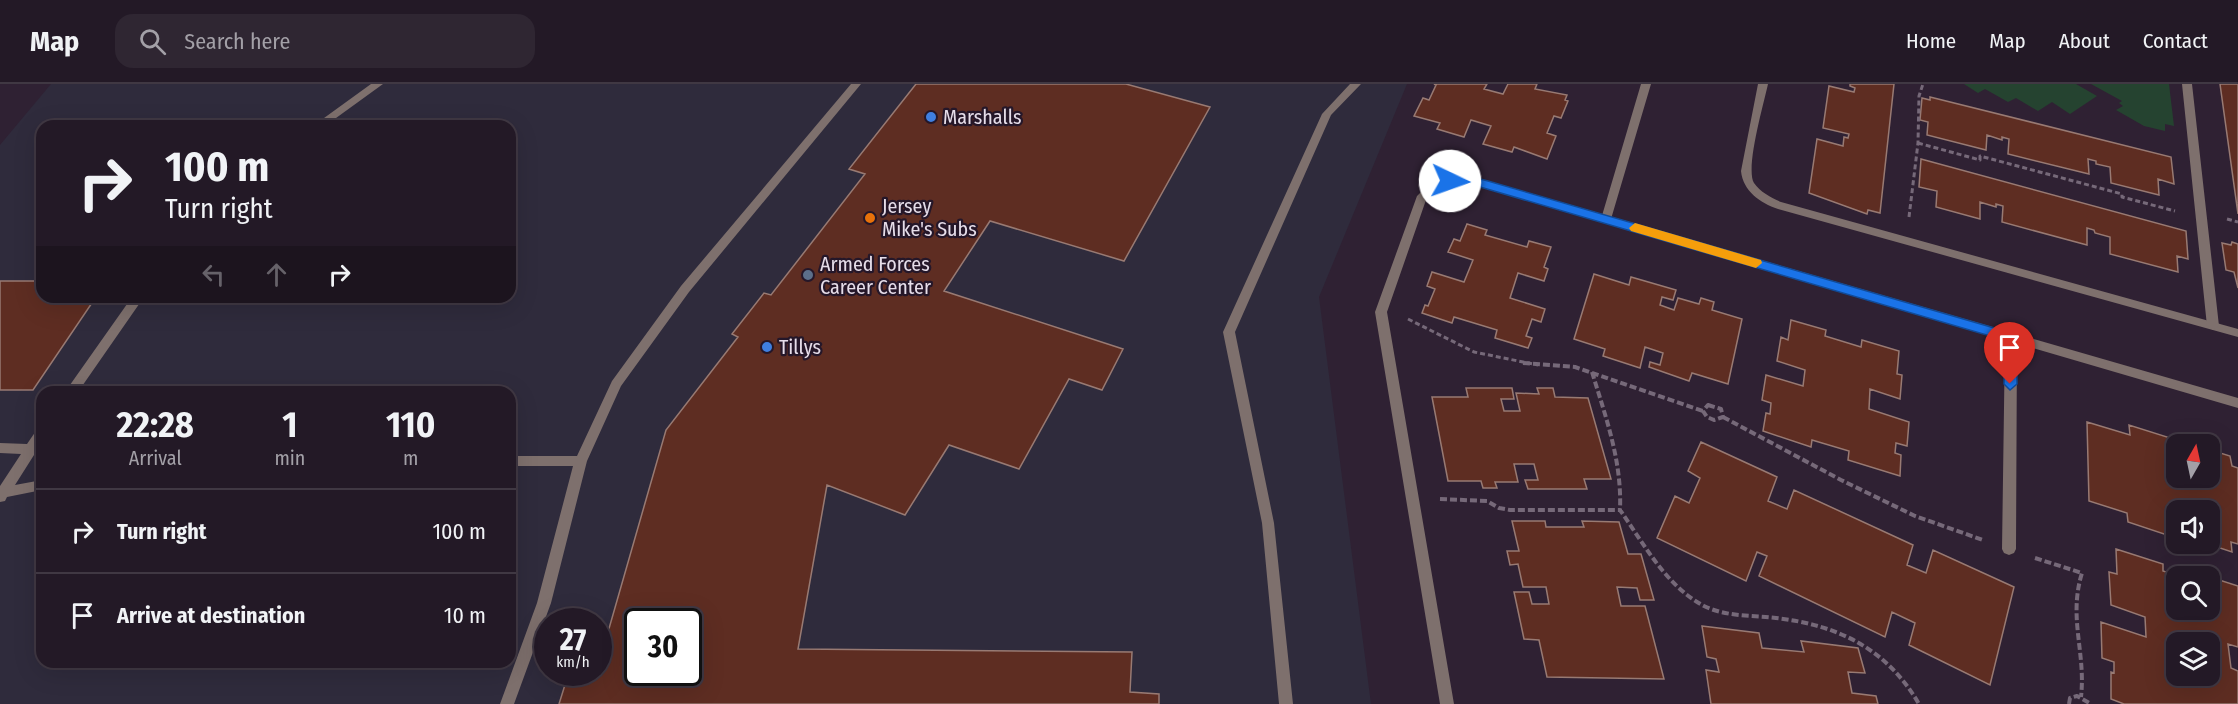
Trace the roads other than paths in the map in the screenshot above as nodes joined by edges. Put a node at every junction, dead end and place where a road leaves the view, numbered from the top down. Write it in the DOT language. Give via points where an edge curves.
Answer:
graph roads {
  1 [pos="378,84"];
  2 [pos="856,84"];
  3 [pos="1356,84"];
  4 [pos="1646,84"];
  5 [pos="1763,84"];
  6 [pos="2187,84"];
  7 [pos="327,120"];
  8 [pos="1606,219"];
  9 [pos="134,303"];
  10 [pos="2212,326"];
  11 [pos="2238,333"];
  12 [pos="2011,337"];
  13 [pos="75,386"];
  14 [pos="2238,403"];
  15 [pos="0,448"];
  16 [pos="36,449"];
  17 [pos="516,461"];
  18 [pos="581,461"];
  19 [pos="36,486"];
  20 [pos="1,495"];
  21 [pos="2008,549"];
  22 [pos="507,704"];
  23 [pos="1286,704"];
  24 [pos="1448,704"];
  1 -- 7 [label="street"];
  2 -- 18 [label="street" via="685,289 616,384"];
  3 -- 23 [label="street" via="1327,114 1229,332 1268,523"];
  4 -- 8 [label="street"];
  5 -- 10 [label="street" via="1746,171 1751,187 1765,199"];
  6 -- 10 [label="street"];
  8 -- 12 [label="street"];
  8 -- 24 [label="street" via="1473,181 1439,184 1421,199 1381,312"];
  9 -- 13 [label="street"];
  10 -- 11 [label="street"];
  12 -- 14 [label="street"];
  12 -- 21 [label="street"];
  15 -- 16 [label="street"];
  16 -- 20 [label="street"];
  17 -- 18 [label="street"];
  18 -- 22 [label="street" via="544,603"];
  19 -- 20 [label="street"];
}
